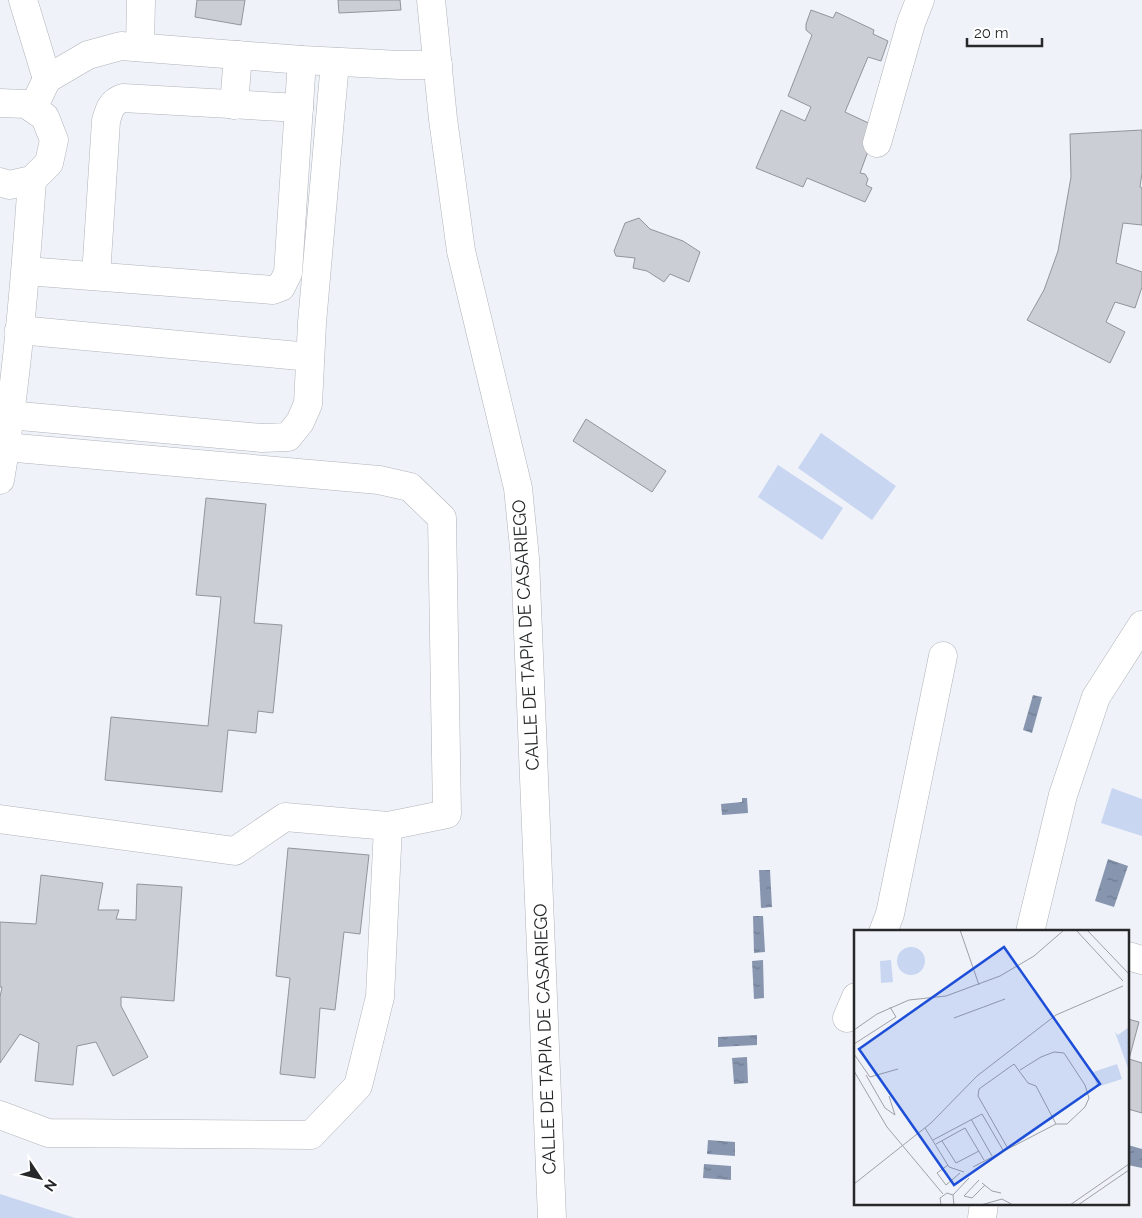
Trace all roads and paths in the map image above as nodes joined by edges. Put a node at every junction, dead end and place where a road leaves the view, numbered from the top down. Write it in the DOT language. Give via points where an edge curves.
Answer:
graph roads {
  1 [pos="23,0"];
  2 [pos="141,0"];
  3 [pos="431,0"];
  4 [pos="920,0"];
  5 [pos="140,48"];
  6 [pos="238,55"];
  7 [pos="302,60"];
  8 [pos="335,62"];
  9 [pos="438,65"];
  10 [pos="47,79"];
  11 [pos="0,103"];
  12 [pos="234,105"];
  13 [pos="32,108"];
  14 [pos="299,108"];
  15 [pos="878,143"];
  16 [pos="32,180"];
  17 [pos="0,182"];
  18 [pos="26,271"];
  19 [pos="96,276"];
  20 [pos="19,330"];
  21 [pos="310,357"];
  22 [pos="10,415"];
  23 [pos="6,447"];
  24 [pos="0,480"];
  25 [pos="1142,625"];
  26 [pos="943,656"];
  27 [pos="0,819"];
  28 [pos="388,826"];
  29 [pos="884,930"];
  30 [pos="1034,930"];
  31 [pos="0,1115"];
  32 [pos="552,1218"];
  1 -- 10 [label="street"];
  2 -- 5 [label="street"];
  3 -- 9 [label="street, CALLE DE TAPIA DE CASARIEGO"];
  4 -- 15 [label="street"];
  5 -- 6 [label="street"];
  5 -- 10 [label="street" via="121,46 88,55"];
  6 -- 7 [label="street"];
  6 -- 12 [label="street"];
  7 -- 8 [label="street"];
  7 -- 14 [label="street"];
  8 -- 9 [label="street"];
  8 -- 21 [label="street"];
  9 -- 32 [label="street, CALLE DE TAPIA DE CASARIEGO" via="461,251 518,488 525,558"];
  10 -- 13 [label="street"];
  11 -- 13 [label="street" via="26,104"];
  12 -- 14 [label="street"];
  12 -- 19 [label="street" via="123,98 110,108 106,121"];
  13 -- 16 [label="street" via="45,117 54,140 48,163"];
  14 -- 19 [label="street" via="288,273 281,287 273,290"];
  16 -- 17 [label="street" via="9,186"];
  16 -- 18 [label="street"];
  18 -- 19 [label="street"];
  18 -- 20 [label="street"];
  20 -- 21 [label="street"];
  20 -- 22 [label="street"];
  21 -- 22 [label="street" via="308,404 288,437 262,438"];
  22 -- 23 [label="street"];
  23 -- 24 [label="street"];
  23 -- 28 [label="street" via="379,480 410,486 442,518 447,814"];
  25 -- 30 [label="street" via="1096,698 1063,795"];
  26 -- 29 [label="street" via="890,914"];
  27 -- 28 [label="street" via="235,851 285,817"];
  28 -- 31 [label="street" via="380,997 358,1086 311,1135 48,1133"];
}
